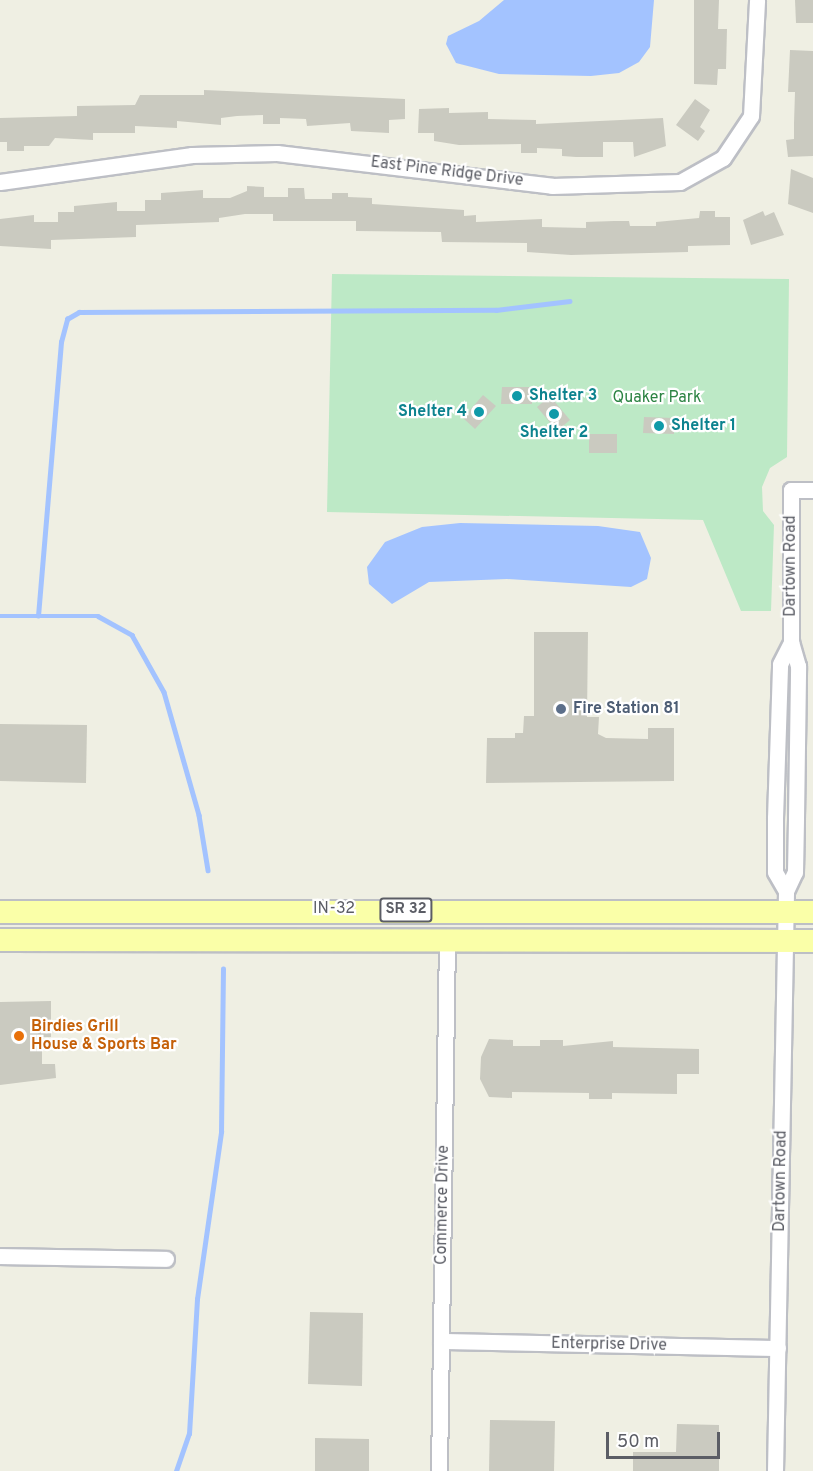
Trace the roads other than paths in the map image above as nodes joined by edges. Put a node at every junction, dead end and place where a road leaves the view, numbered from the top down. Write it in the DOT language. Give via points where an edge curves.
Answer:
graph roads {
  1 [pos="757,0"];
  2 [pos="0,182"];
  3 [pos="813,490"];
  4 [pos="786,901"];
  5 [pos="0,912"];
  6 [pos="813,912"];
  7 [pos="447,938"];
  8 [pos="0,940"];
  9 [pos="785,940"];
  10 [pos="813,941"];
  11 [pos="0,1256"];
  12 [pos="166,1259"];
  13 [pos="441,1341"];
  14 [pos="778,1348"];
  15 [pos="439,1471"];
  16 [pos="775,1471"];
  1 -- 2 [label="street, East Pine Ridge Drive" via="751,116 723,158 680,182 552,186 277,153 192,155"];
  3 -- 4 [label="street, Dartown Road" via="792,490 791,642 798,666 796,840 795,872"];
  4 -- 5 [label="main road, IN-32 / SR 32"];
  4 -- 6 [label="main road, IN-32 / SR 32"];
  4 -- 9 [label="street, Dartown Road"];
  7 -- 8 [label="main road, IN-32 / SR 32"];
  7 -- 9 [label="main road, IN-32 / SR 32"];
  7 -- 13 [label="street, Commerce Drive"];
  9 -- 10 [label="main road, IN-32 / SR 32"];
  9 -- 14 [label="street, Dartown Road"];
  11 -- 12 [label="street"];
  13 -- 14 [label="street, Enterprise Drive"];
  13 -- 15 [label="street, Commerce Drive"];
  14 -- 16 [label="street, Dartown Road"];
}
